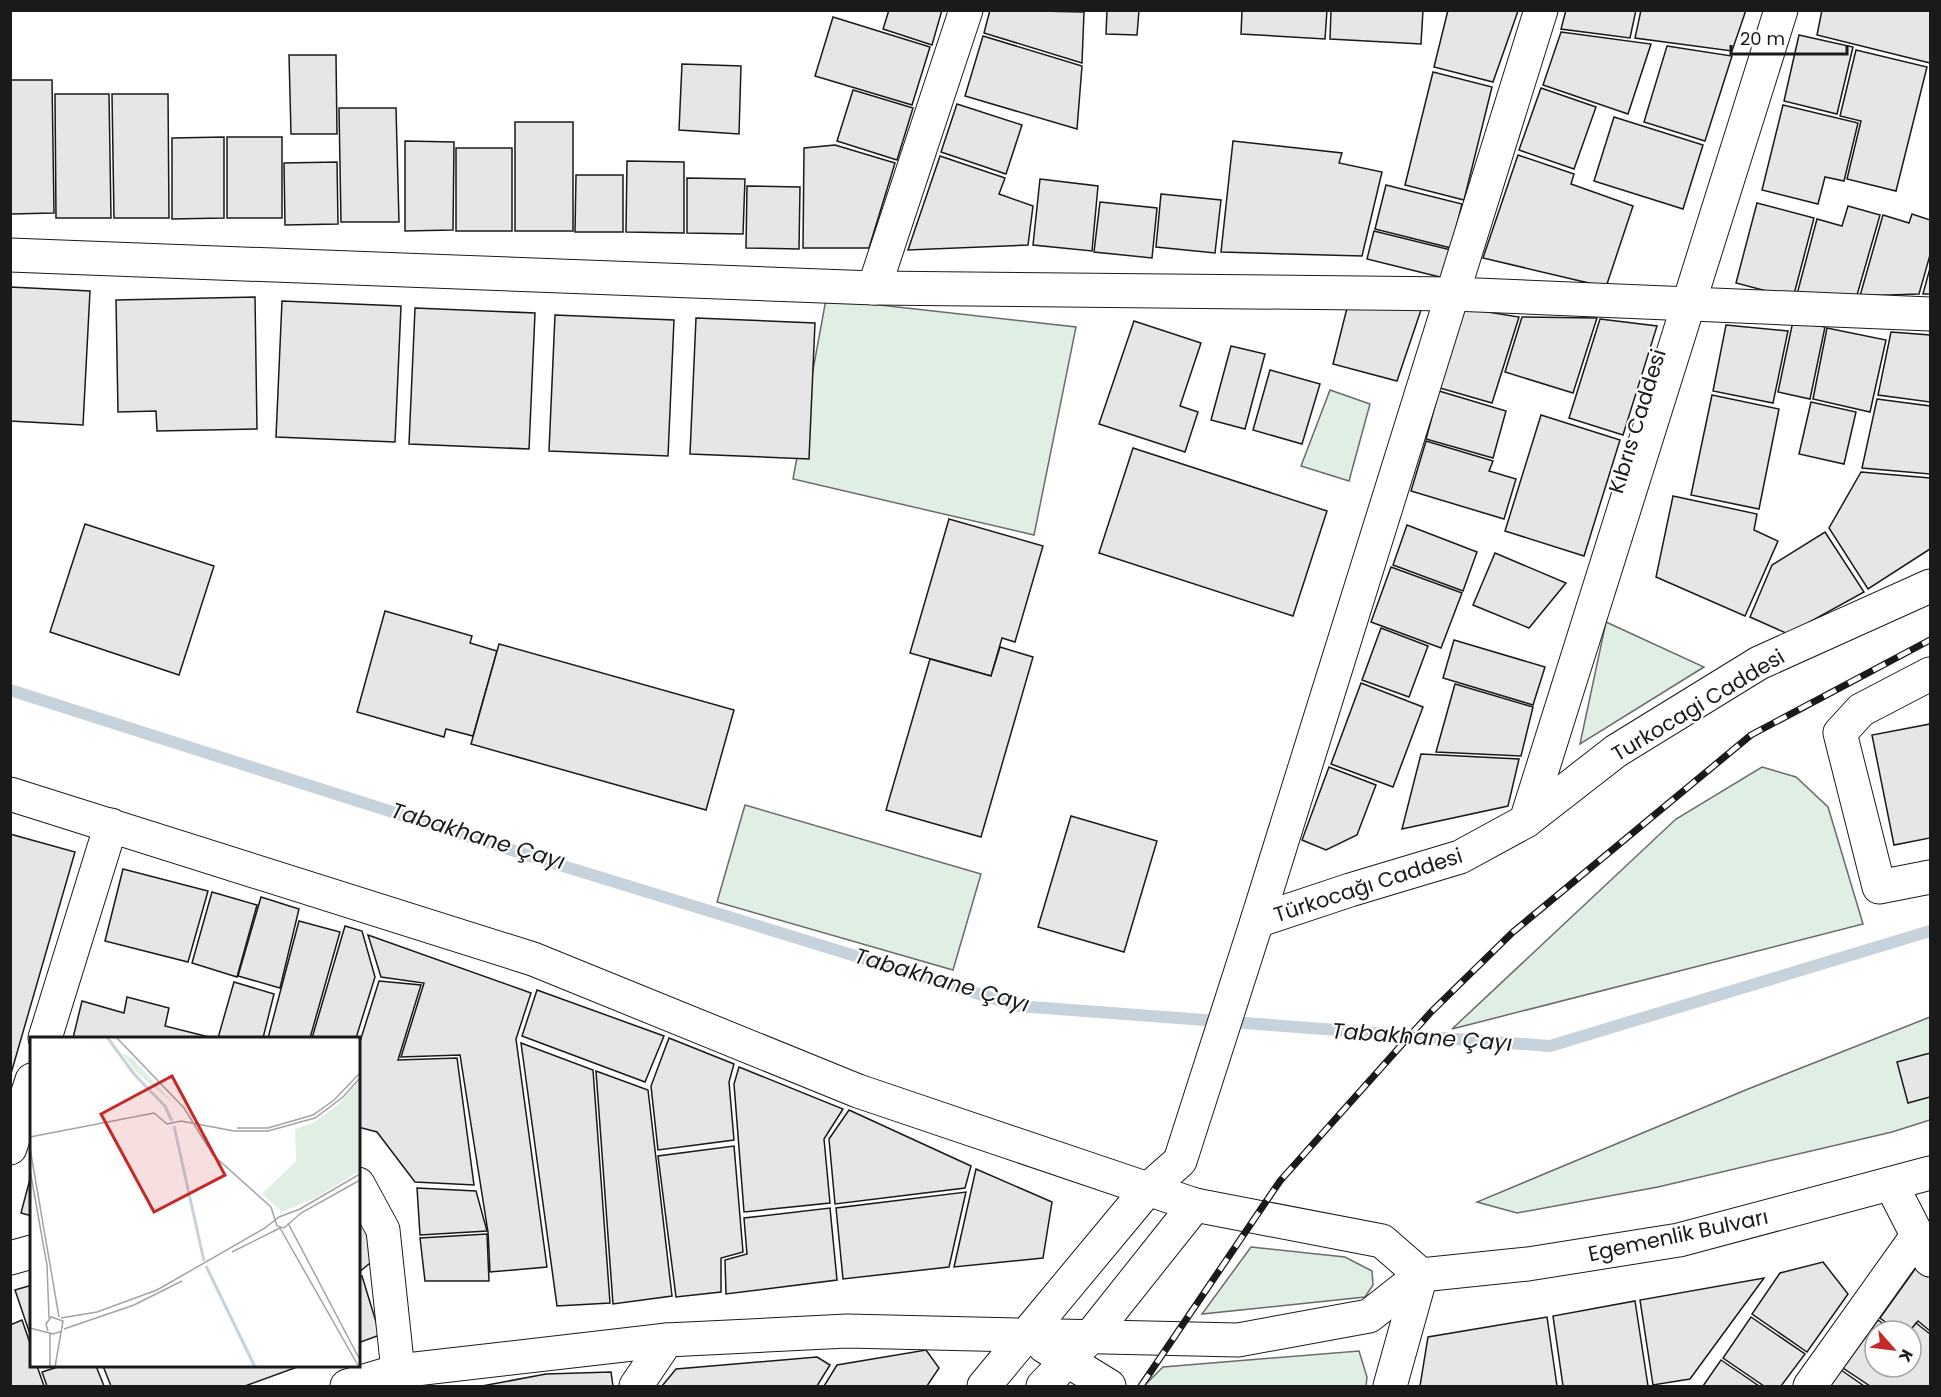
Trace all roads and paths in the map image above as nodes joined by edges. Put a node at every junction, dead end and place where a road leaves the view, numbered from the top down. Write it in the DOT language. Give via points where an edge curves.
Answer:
graph roads {
  1 [pos="966,10"];
  2 [pos="1541,10"];
  3 [pos="1761,10"];
  4 [pos="1781,10"];
  5 [pos="10,255"];
  6 [pos="874,288"];
  7 [pos="1453,294"];
  8 [pos="1680,304"];
  9 [pos="1930,314"];
  10 [pos="1930,586"];
  11 [pos="1930,674"];
  12 [pos="10,794"];
  13 [pos="111,825"];
  14 [pos="1518,826"];
  15 [pos="1930,877"];
  16 [pos="1257,921"];
  17 [pos="45,1037"];
  18 [pos="30,1086"];
  19 [pos="10,1148"];
  20 [pos="1183,1152"];
  21 [pos="1930,1173"];
  22 [pos="1892,1186"];
  23 [pos="360,1188"];
  24 [pos="1146,1191"];
  25 [pos="1195,1205"];
  26 [pos="1924,1248"];
  27 [pos="30,1253"];
  28 [pos="10,1258"];
  29 [pos="1421,1275"];
  30 [pos="1028,1335"];
  31 [pos="1090,1337"];
  32 [pos="667,1340"];
  33 [pos="1066,1360"];
  34 [pos="398,1371"];
  35 [pos="347,1386"];
  36 [pos="636,1386"];
  37 [pos="984,1386"];
  38 [pos="1043,1386"];
  39 [pos="1109,1386"];
  40 [pos="1390,1386"];
  41 [pos="1810,1386"];
  1 -- 6 [label="street"];
  2 -- 7 [label="street"];
  3 -- 8 [label="street, Kıbrıs Caddesi"];
  4 -- 8 [label="street, Kıbrıs Caddesi"];
  5 -- 6 [label="street"];
  6 -- 7 [label="street"];
  7 -- 8 [label="street"];
  7 -- 16 [label="street"];
  8 -- 9 [label="street"];
  8 -- 14 [label="street, Kıbrıs Caddesi"];
  10 -- 14 [label="street, Turkocagi Caddesi" via="1759,663 1616,751"];
  11 -- 15 [label="street" via="1861,710 1840,733 1879,887"];
  12 -- 13 [label="street"];
  13 -- 17 [label="street"];
  13 -- 24 [label="street" via="533,959 858,1091"];
  14 -- 16 [label="street, Türkocağı Caddesi" via="1460,857"];
  16 -- 20 [label="street"];
  18 -- 19 [label="street"];
  20 -- 24 [label="street"];
  20 -- 25 [label="street"];
  21 -- 22 [label="street, Egemenlik Bulvarı"];
  22 -- 26 [label="street"];
  22 -- 29 [label="street, Egemenlik Bulvarı" via="1679,1240 1528,1264"];
  23 -- 34 [label="street" via="383,1230"];
  24 -- 25 [label="street"];
  24 -- 30 [label="street"];
  25 -- 29 [label="street" via="1382,1241"];
  25 -- 31 [label="street"];
  26 -- 41 [label="street"];
  27 -- 28 [label="street"];
  29 -- 31 [label="street" via="1369,1316 1238,1340"];
  29 -- 40 [label="street"];
  30 -- 31 [label="street"];
  30 -- 32 [label="street" via="846,1331"];
  30 -- 33 [label="street"];
  30 -- 37 [label="street"];
  31 -- 33 [label="street"];
  32 -- 34 [label="street"];
  32 -- 36 [label="street"];
  33 -- 38 [label="street"];
  33 -- 39 [label="street"];
  34 -- 35 [label="street"];
}
